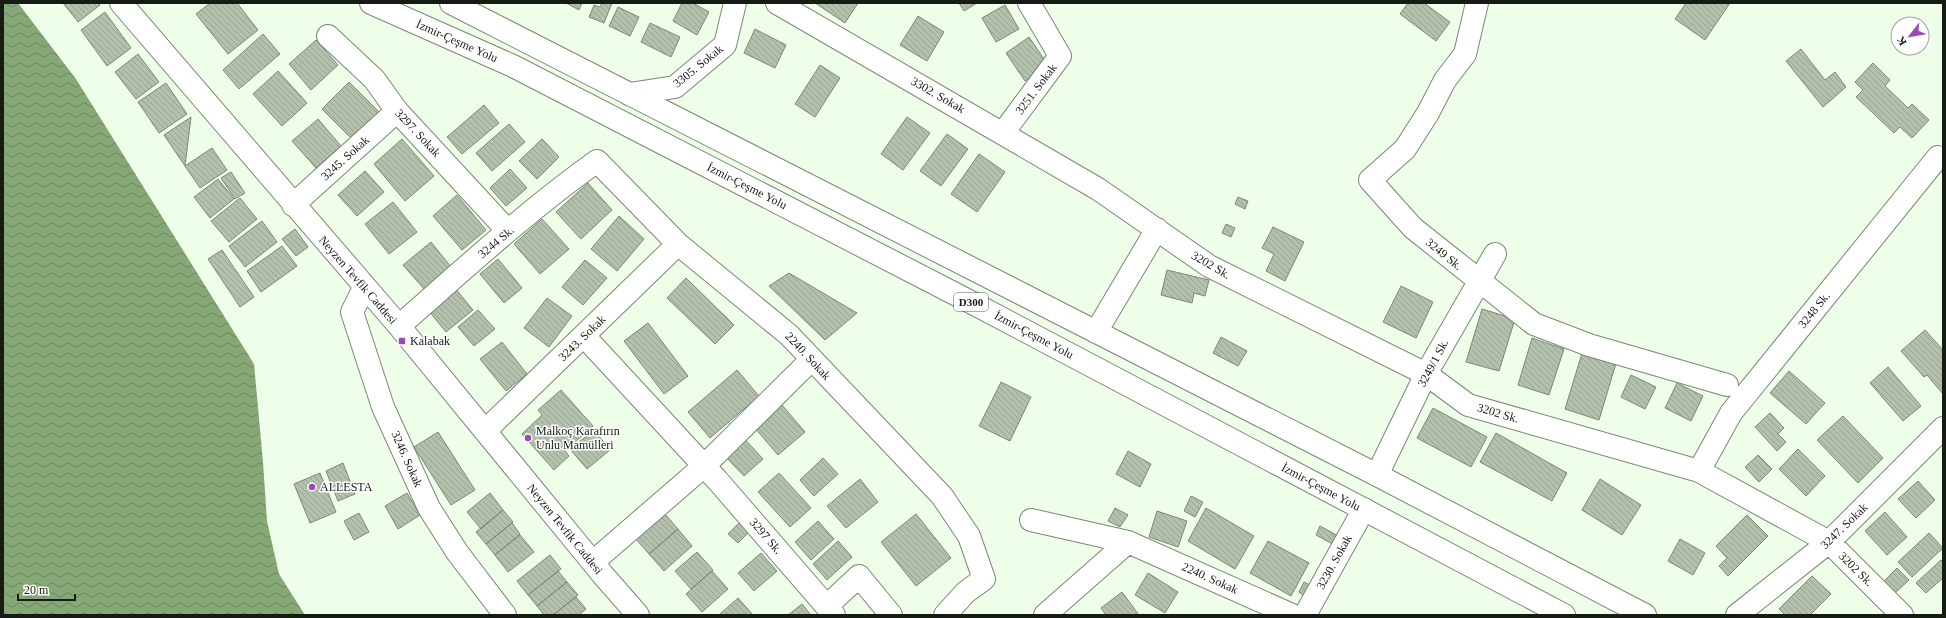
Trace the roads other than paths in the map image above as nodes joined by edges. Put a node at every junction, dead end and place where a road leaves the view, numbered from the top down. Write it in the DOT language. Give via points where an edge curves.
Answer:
graph roads {
  1 [pos="121,3"];
  2 [pos="371,3"];
  3 [pos="451,3"];
  4 [pos="735,3"];
  5 [pos="777,3"];
  6 [pos="1029,3"];
  7 [pos="1477,3"];
  8 [pos="328,36"];
  9 [pos="629,94"];
  10 [pos="397,111"];
  11 [pos="1003,133"];
  12 [pos="1938,157"];
  13 [pos="597,161"];
  14 [pos="1098,189"];
  15 [pos="293,205"];
  16 [pos="1156,229"];
  17 [pos="508,231"];
  18 [pos="678,244"];
  19 [pos="1494,254"];
  20 [pos="1478,282"];
  21 [pos="364,288"];
  22 [pos="399,326"];
  23 [pos="1096,332"];
  24 [pos="584,336"];
  25 [pos="811,360"];
  26 [pos="1426,374"];
  27 [pos="1727,385"];
  28 [pos="1943,428"];
  29 [pos="485,430"];
  30 [pos="704,466"];
  31 [pos="1699,470"];
  32 [pos="1377,475"];
  33 [pos="1364,509"];
  34 [pos="1031,520"];
  35 [pos="1128,542"];
  36 [pos="1829,542"];
  37 [pos="593,562"];
  38 [pos="831,611"];
  39 [pos="1051,614"];
  40 [pos="505,615"];
  41 [pos="638,615"];
  42 [pos="891,615"];
  43 [pos="945,615"];
  44 [pos="1292,615"];
  45 [pos="1305,615"];
  46 [pos="1564,615"];
  47 [pos="1644,615"];
  48 [pos="1737,615"];
  49 [pos="1902,615"];
  1 -- 15 [label="main road, Neyzen Tevfik Caddesi"];
  2 -- 33 [label="main road, İzmir-Çeşme Yolu / D300" via="513,66 956,294"];
  3 -- 9 [label="main road, D300"];
  4 -- 9 [label="main road, 3305. Sokak" via="725,45 675,87"];
  5 -- 11 [label="main road, 3302. Sokak"];
  6 -- 11 [label="main road, 3251. Sokak" via="1060,56"];
  7 -- 20 [label="main road, 3249 Sk." via="1465,54 1445,80 1405,149 1370,180 1413,228"];
  8 -- 10 [label="main road, 3297. Sokak" via="374,79"];
  9 -- 23 [label="main road, D300"];
  10 -- 15 [label="main road, 3245. Sokak"];
  10 -- 17 [label="main road, 3297. Sokak"];
  11 -- 14 [label="main road, 3302. Sokak"];
  12 -- 31 [label="main road, 3248 Sk." via="1731,413"];
  13 -- 17 [label="main road, 3244 Sk."];
  13 -- 18 [label="main road, 2240. Sokak"];
  14 -- 16 [label="main road, 3202 Sk."];
  15 -- 21 [label="main road, Neyzen Tevfik Caddesi"];
  16 -- 23 [label="main road"];
  16 -- 26 [label="main road, 3202 Sk." via="1208,266"];
  17 -- 22 [label="main road, 3244 Sk."];
  18 -- 24 [label="main road, 3243. Sokak"];
  18 -- 25 [label="main road, 2240. Sokak" via="789,335"];
  19 -- 20 [label="main road, 3249/1 Sk."];
  20 -- 26 [label="main road, 3249/1 Sk."];
  20 -- 27 [label="main road, 3249 Sk." via="1534,324 1589,345"];
  21 -- 22 [label="main road, Neyzen Tevfik Caddesi"];
  21 -- 40 [label="main road, 3246. Sokak" via="352,312 383,407 428,508 457,552"];
  22 -- 29 [label="main road, Neyzen Tevfik Caddesi"];
  23 -- 32 [label="main road, D300"];
  24 -- 29 [label="main road, 3243. Sokak"];
  24 -- 30 [label="main road, 3297 Sk."];
  25 -- 30 [label="main road"];
  25 -- 43 [label="main road, 2240. Sokak" via="942,496 969,536 984,579 966,592"];
  26 -- 31 [label="main road, 3202 Sk." via="1468,404"];
  26 -- 32 [label="main road, 3249/1 Sk."];
  28 -- 36 [label="main road, 3247. Sokak"];
  29 -- 37 [label="main road, Neyzen Tevfik Caddesi"];
  30 -- 37 [label="main road"];
  30 -- 38 [label="main road, 3297 Sk."];
  31 -- 36 [label="main road, 3202 Sk."];
  32 -- 47 [label="main road, D300"];
  33 -- 45 [label="main road, 3230. Sokak"];
  33 -- 46 [label="main road, İzmir-Çeşme Yolu / D300"];
  34 -- 35 [label="main road, 2240. Sokak"];
  35 -- 39 [label="main road"];
  35 -- 44 [label="main road, 2240. Sokak"];
  36 -- 48 [label="main road, 3247. Sokak"];
  36 -- 49 [label="main road, 3202 Sk."];
  37 -- 41 [label="main road, Neyzen Tevfik Caddesi"];
  38 -- 42 [label="main road, 3297 Sk." via="859,576"];
}
